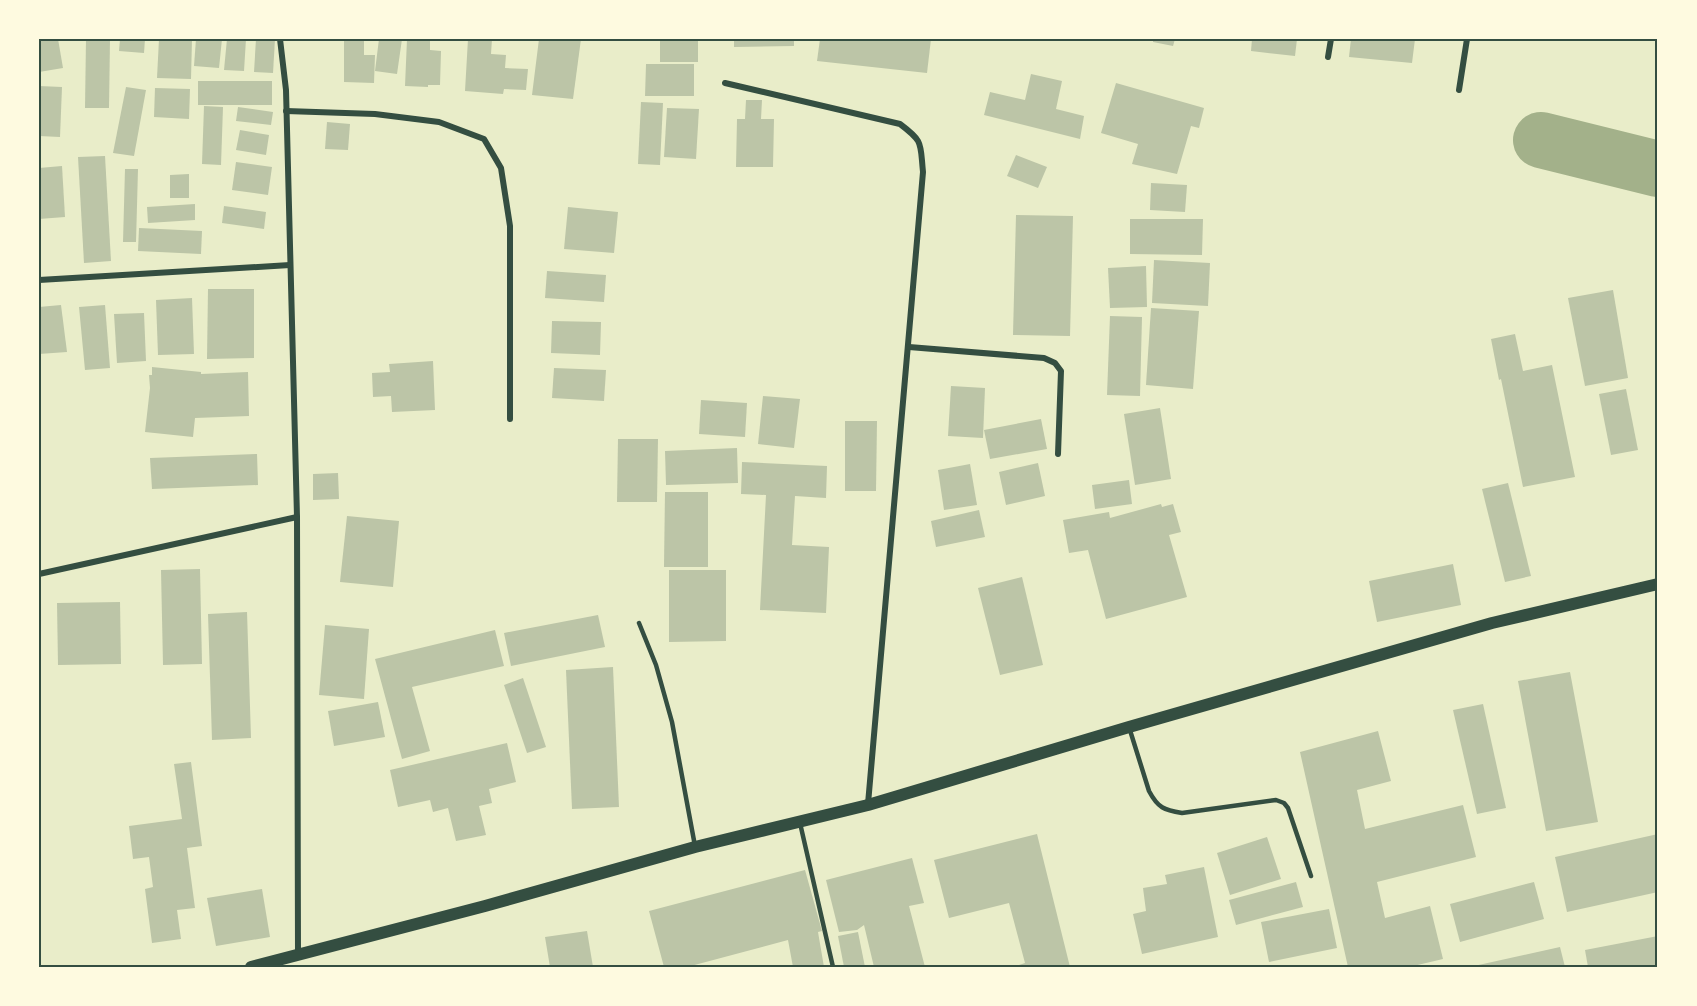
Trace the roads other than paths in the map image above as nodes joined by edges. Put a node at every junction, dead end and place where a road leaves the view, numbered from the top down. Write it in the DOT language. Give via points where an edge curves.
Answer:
graph roads {
  1 [pos="280,39"];
  2 [pos="1331,39"];
  3 [pos="1467,39"];
  4 [pos="1328,57"];
  5 [pos="725,83"];
  6 [pos="1459,90"];
  7 [pos="286,111"];
  8 [pos="290,265"];
  9 [pos="39,280"];
  10 [pos="909,347"];
  11 [pos="510,419"];
  12 [pos="1058,454"];
  13 [pos="297,517"];
  14 [pos="39,574"];
  15 [pos="1658,585"];
  16 [pos="639,623"];
  17 [pos="1129,727"];
  18 [pos="868,805"];
  19 [pos="800,823"];
  20 [pos="695,847"];
  21 [pos="1311,876"];
  22 [pos="298,955"];
  23 [pos="251,967"];
  24 [pos="833,967"];
  1 -- 7 [label="street"];
  2 -- 4 [label="street"];
  3 -- 6 [label="street"];
  5 -- 10 [label="street" via="900,124 920,143 923,172"];
  7 -- 8 [label="street"];
  7 -- 11 [label="street" via="375,114 439,122 484,139 501,168 510,226"];
  8 -- 9 [label="street"];
  8 -- 13 [label="street"];
  10 -- 12 [label="street" via="1044,358 1055,363 1061,371"];
  10 -- 18 [label="street"];
  13 -- 14 [label="street"];
  13 -- 22 [label="street"];
  15 -- 17 [label="main road" via="1492,623"];
  16 -- 20 [label="lane" via="672,722"];
  17 -- 18 [label="main road"];
  17 -- 21 [label="lane" via="1149,791 1167,811 1182,813 1276,800 1284,803"];
  18 -- 19 [label="main road"];
  19 -- 20 [label="main road"];
  19 -- 24 [label="lane"];
  20 -- 22 [label="main road"];
  22 -- 23 [label="main road"];
}
